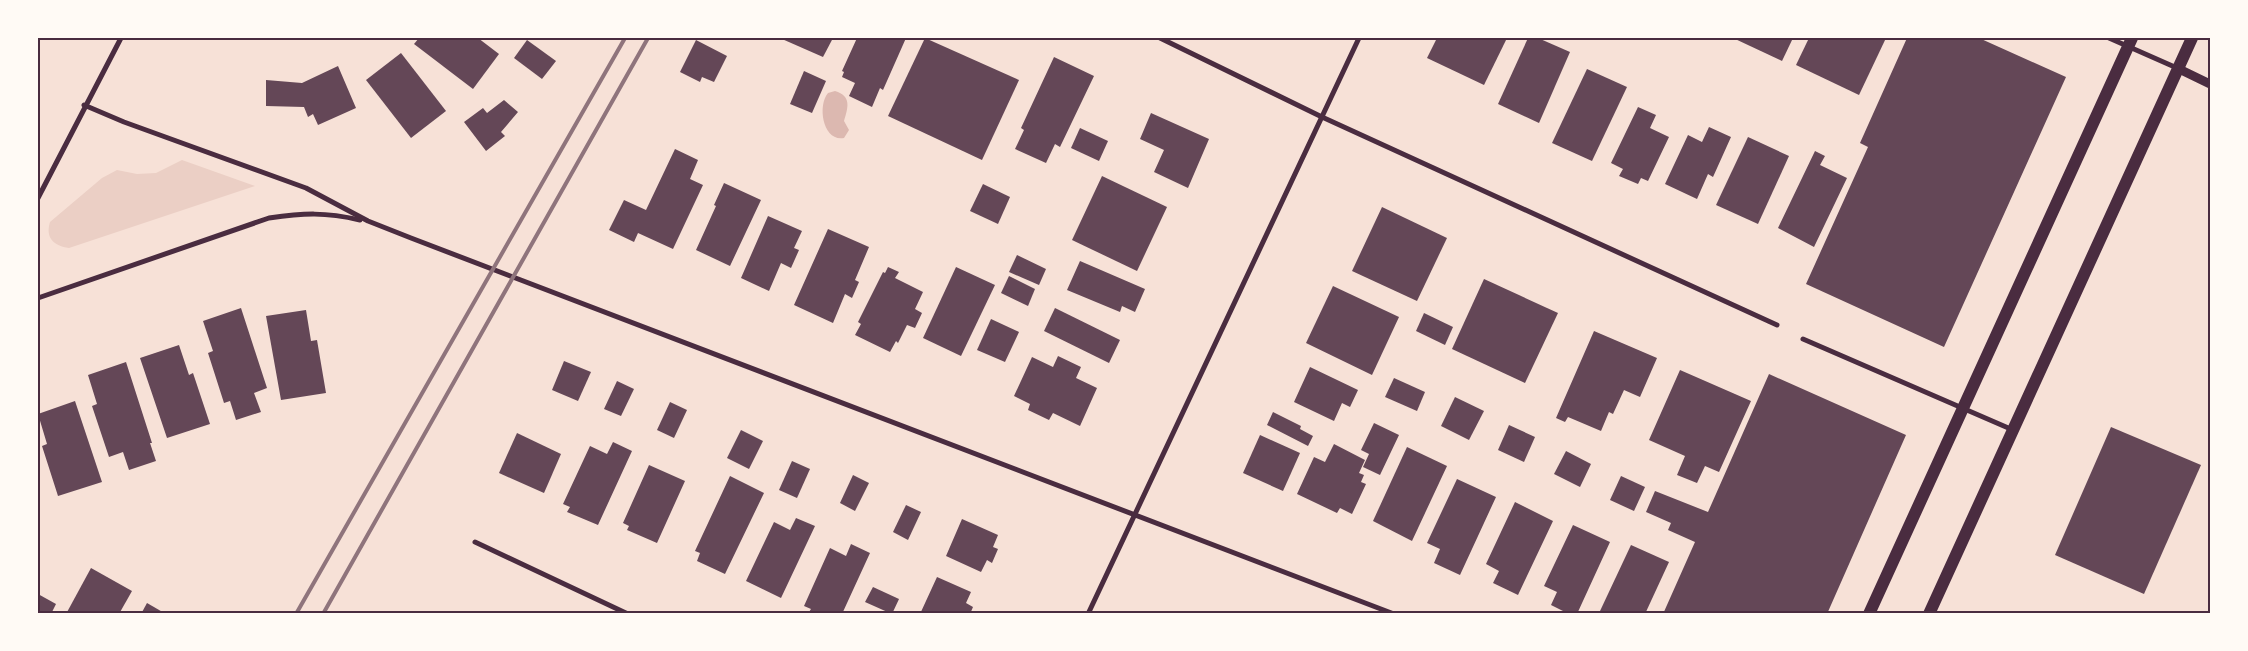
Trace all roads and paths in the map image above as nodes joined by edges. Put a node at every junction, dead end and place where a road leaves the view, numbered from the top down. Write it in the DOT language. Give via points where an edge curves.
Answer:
graph roads {
  1 [pos="120,38"];
  2 [pos="1160,38"];
  3 [pos="1359,38"];
  4 [pos="2109,38"];
  5 [pos="2192,38"];
  6 [pos="2130,42"];
  7 [pos="2178,68"];
  8 [pos="2210,84"];
  9 [pos="84,105"];
  10 [pos="1322,116"];
  11 [pos="38,198"];
  12 [pos="368,221"];
  13 [pos="38,298"];
  14 [pos="1777,324"];
  15 [pos="1803,339"];
  16 [pos="1963,409"];
  17 [pos="2012,430"];
  18 [pos="1134,515"];
  19 [pos="475,542"];
  20 [pos="628,614"];
  21 [pos="1088,614"];
  22 [pos="1394,614"];
  23 [pos="1869,614"];
  24 [pos="1928,614"];
  1 -- 9 [label="street"];
  2 -- 10 [label="street"];
  3 -- 10 [label="street"];
  4 -- 6 [label="street"];
  5 -- 7 [label="main road"];
  6 -- 7 [label="street"];
  6 -- 16 [label="main road"];
  7 -- 8 [label="street"];
  7 -- 17 [label="main road"];
  9 -- 11 [label="street"];
  9 -- 12 [label="street" via="306,188"];
  10 -- 14 [label="street"];
  10 -- 18 [label="street"];
  12 -- 13 [label="street" via="331,213 268,218"];
  12 -- 18 [label="street"];
  15 -- 16 [label="street"];
  16 -- 17 [label="street"];
  16 -- 23 [label="main road"];
  17 -- 24 [label="main road"];
  18 -- 21 [label="street"];
  18 -- 22 [label="street"];
  19 -- 20 [label="street"];
}
